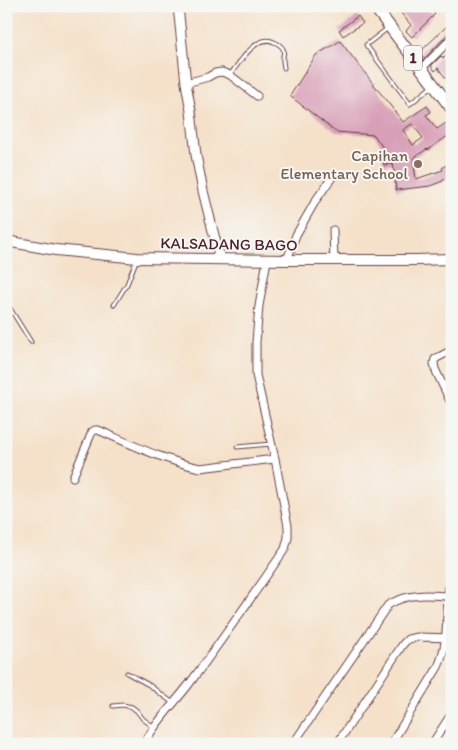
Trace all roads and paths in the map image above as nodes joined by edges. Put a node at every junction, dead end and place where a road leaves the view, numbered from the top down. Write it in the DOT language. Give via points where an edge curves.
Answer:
graph roads {
  1 [pos="178,6"];
  2 [pos="374,6"];
  3 [pos="390,27"];
  4 [pos="452,38"];
  5 [pos="284,68"];
  6 [pos="421,69"];
  7 [pos="230,75"];
  8 [pos="186,83"];
  9 [pos="434,85"];
  10 [pos="257,96"];
  11 [pos="452,109"];
  12 [pos="333,176"];
  13 [pos="333,230"];
  14 [pos="6,241"];
  15 [pos="137,258"];
  16 [pos="220,259"];
  17 [pos="452,259"];
  18 [pos="267,260"];
  19 [pos="287,260"];
  20 [pos="334,260"];
  21 [pos="6,302"];
  22 [pos="114,305"];
  23 [pos="31,342"];
  24 [pos="452,350"];
  25 [pos="452,405"];
  26 [pos="272,444"];
  27 [pos="237,448"];
  28 [pos="275,459"];
  29 [pos="73,477"];
  30 [pos="452,558"];
  31 [pos="450,597"];
  32 [pos="449,638"];
  33 [pos="127,673"];
  34 [pos="174,704"];
  35 [pos="113,706"];
  36 [pos="451,717"];
  37 [pos="154,728"];
  38 [pos="434,743"];
  39 [pos="144,744"];
  40 [pos="293,744"];
  41 [pos="337,744"];
  42 [pos="391,744"];
  1 -- 8 [label="street"];
  2 -- 3 [label="highway, 1"];
  3 -- 6 [label="highway, 1"];
  3 -- 9 [label="lane" via="366,45 410,104"];
  4 -- 6 [label="street"];
  5 -- 7 [label="lane" via="283,47 270,40 261,41 248,51"];
  6 -- 9 [label="highway, 1"];
  7 -- 8 [label="street" via="215,73"];
  7 -- 10 [label="street"];
  8 -- 16 [label="street" via="196,155"];
  9 -- 11 [label="highway, 1"];
  12 -- 19 [label="street" via="296,235"];
  13 -- 20 [label="street"];
  14 -- 15 [label="main road, KALSADANG BAGO"];
  15 -- 16 [label="main road, KALSADANG BAGO"];
  15 -- 22 [label="lane"];
  16 -- 18 [label="main road, KALSADANG BAGO"];
  17 -- 20 [label="main road, KALSADANG BAGO"];
  18 -- 19 [label="main road, KALSADANG BAGO"];
  18 -- 26 [label="street" via="259,306 256,375"];
  19 -- 20 [label="main road, KALSADANG BAGO"];
  21 -- 23 [label="lane"];
  24 -- 25 [label="street" via="435,359 434,363"];
  26 -- 27 [label="lane"];
  26 -- 28 [label="street"];
  28 -- 29 [label="street" via="200,468 95,430"];
  28 -- 34 [label="street" via="288,526 285,549"];
  30 -- 31 [label="street"];
  31 -- 32 [label="street"];
  31 -- 40 [label="street" via="419,595 388,605"];
  32 -- 41 [label="street" via="408,639"];
  32 -- 42 [label="street" via="438,667"];
  33 -- 34 [label="lane"];
  34 -- 37 [label="street"];
  35 -- 37 [label="lane" via="132,707"];
  36 -- 38 [label="street"];
  37 -- 39 [label="street"];
}
